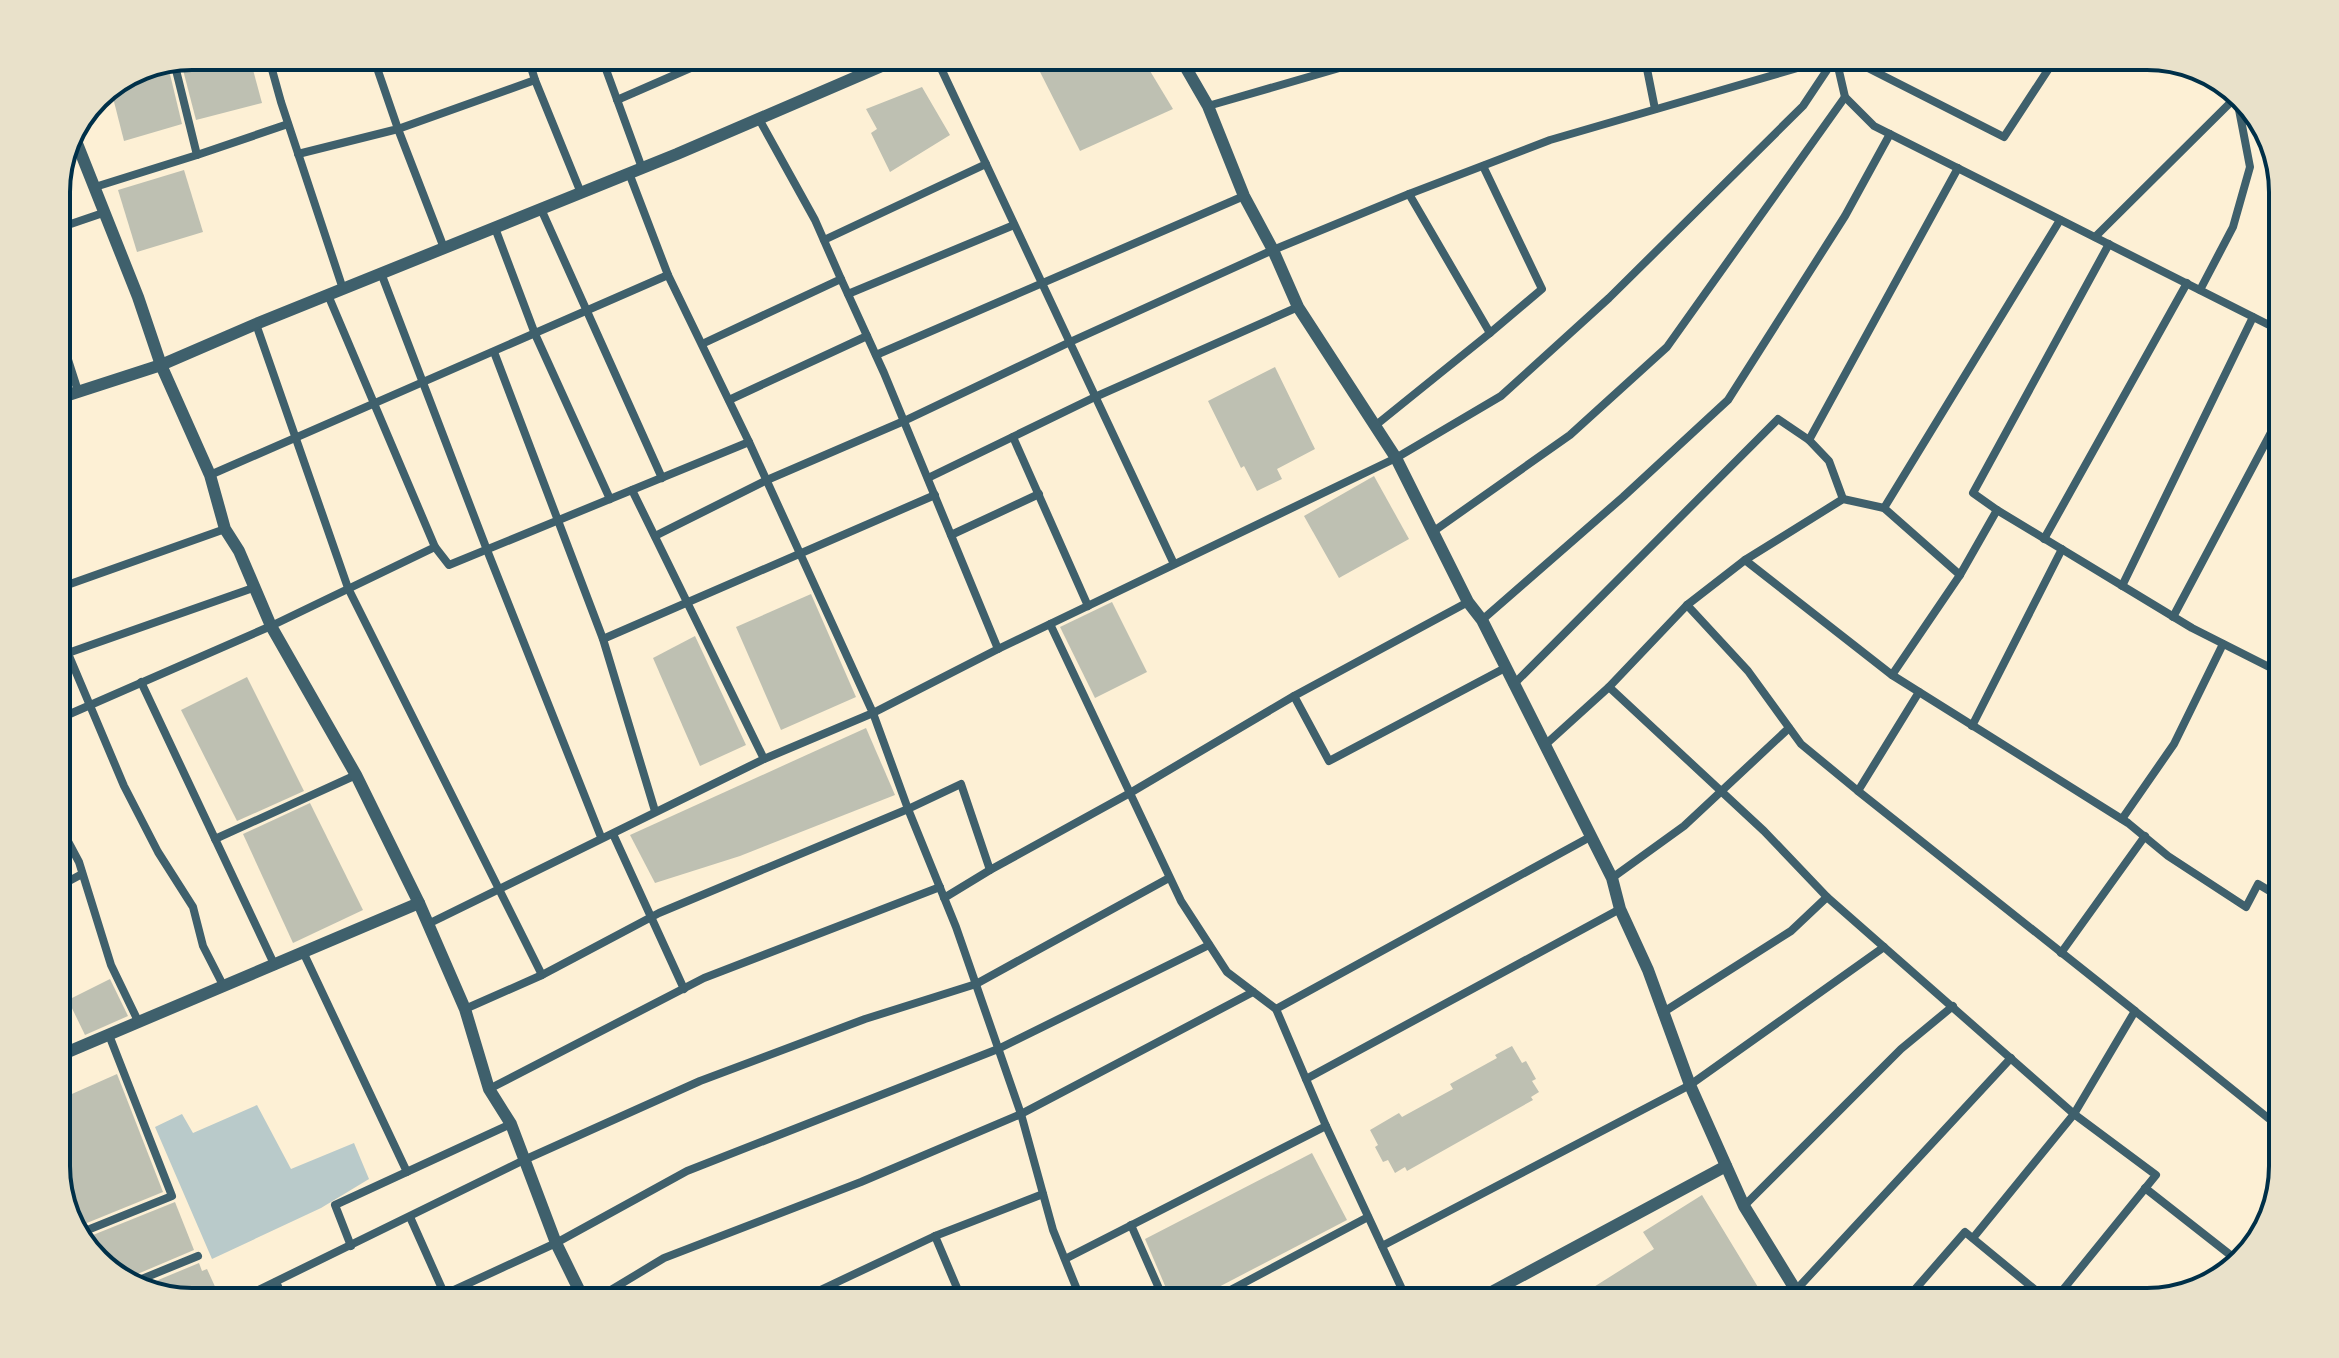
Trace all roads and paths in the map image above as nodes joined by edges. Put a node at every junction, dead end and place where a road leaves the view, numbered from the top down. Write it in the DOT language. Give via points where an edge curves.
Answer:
graph roads {
  1 [pos="272,70"];
  2 [pos="378,70"];
  3 [pos="532,70"];
  4 [pos="606,70"];
  5 [pos="686,70"];
  6 [pos="872,70"];
  7 [pos="942,70"];
  8 [pos="1187,70"];
  9 [pos="1332,70"];
  10 [pos="1647,70"];
  11 [pos="1792,70"];
  12 [pos="1826,70"];
  13 [pos="1837,70"];
  14 [pos="1872,70"];
  15 [pos="2048,70"];
  16 [pos="176,71"];
  17 [pos="535,80"];
  18 [pos="1845,97"];
  19 [pos="617,100"];
  20 [pos="2230,102"];
  21 [pos="1208,106"];
  22 [pos="1655,109"];
  23 [pos="2240,113"];
  24 [pos="759,119"];
  25 [pos="288,124"];
  26 [pos="398,129"];
  27 [pos="1890,134"];
  28 [pos="79,148"];
  29 [pos="298,154"];
  30 [pos="197,155"];
  31 [pos="986,164"];
  32 [pos="1483,166"];
  33 [pos="1958,168"];
  34 [pos="636,170"];
  35 [pos="95,187"];
  36 [pos="581,193"];
  37 [pos="1409,194"];
  38 [pos="1244,196"];
  39 [pos="541,209"];
  40 [pos="103,213"];
  41 [pos="2060,220"];
  42 [pos="70,224"];
  43 [pos="1014,225"];
  44 [pos="495,228"];
  45 [pos="2095,237"];
  46 [pos="824,240"];
  47 [pos="2109,244"];
  48 [pos="444,248"];
  49 [pos="1273,250"];
  50 [pos="381,273"];
  51 [pos="668,275"];
  52 [pos="841,279"];
  53 [pos="1041,282"];
  54 [pos="2187,283"];
  55 [pos="343,289"];
  56 [pos="2200,290"];
  57 [pos="848,294"];
  58 [pos="328,295"];
  59 [pos="1298,307"];
  60 [pos="587,311"];
  61 [pos="2253,317"];
  62 [pos="256,324"];
  63 [pos="2269,325"];
  64 [pos="1490,333"];
  65 [pos="535,334"];
  66 [pos="867,336"];
  67 [pos="1070,342"];
  68 [pos="702,344"];
  69 [pos="494,352"];
  70 [pos="876,355"];
  71 [pos="161,365"];
  72 [pos="70,366"];
  73 [pos="422,383"];
  74 [pos="78,391"];
  75 [pos="70,394"];
  76 [pos="1095,397"];
  77 [pos="729,400"];
  78 [pos="374,405"];
  79 [pos="904,421"];
  80 [pos="1376,425"];
  81 [pos="2269,436"];
  82 [pos="1013,437"];
  83 [pos="297,438"];
  84 [pos="1809,440"];
  85 [pos="749,442"];
  86 [pos="1396,458"];
  87 [pos="210,475"];
  88 [pos="662,478"];
  89 [pos="928,478"];
  90 [pos="767,480"];
  91 [pos="632,490"];
  92 [pos="1039,494"];
  93 [pos="935,495"];
  94 [pos="610,499"];
  95 [pos="1843,499"];
  96 [pos="1884,508"];
  97 [pos="1997,510"];
  98 [pos="559,520"];
  99 [pos="225,529"];
  100 [pos="1434,531"];
  101 [pos="951,535"];
  102 [pos="655,536"];
  103 [pos="2044,539"];
  104 [pos="435,547"];
  105 [pos="2062,549"];
  106 [pos="487,550"];
  107 [pos="801,555"];
  108 [pos="1745,560"];
  109 [pos="1174,564"];
  110 [pos="1960,575"];
  111 [pos="70,584"];
  112 [pos="2122,586"];
  113 [pos="253,588"];
  114 [pos="348,588"];
  115 [pos="688,601"];
  116 [pos="1468,602"];
  117 [pos="1687,605"];
  118 [pos="1088,606"];
  119 [pos="2173,617"];
  120 [pos="1482,620"];
  121 [pos="1050,624"];
  122 [pos="271,626"];
  123 [pos="603,639"];
  124 [pos="2223,644"];
  125 [pos="998,649"];
  126 [pos="70,652"];
  127 [pos="70,658"];
  128 [pos="2269,667"];
  129 [pos="1505,668"];
  130 [pos="1892,675"];
  131 [pos="141,682"];
  132 [pos="1513,685"];
  133 [pos="1609,687"];
  134 [pos="1919,692"];
  135 [pos="1294,696"];
  136 [pos="90,705"];
  137 [pos="873,713"];
  138 [pos="70,714"];
  139 [pos="1972,726"];
  140 [pos="1789,728"];
  141 [pos="1545,745"];
  142 [pos="764,759"];
  143 [pos="356,775"];
  144 [pos="1720,791"];
  145 [pos="1858,791"];
  146 [pos="1130,793"];
  147 [pos="908,809"];
  148 [pos="655,811"];
  149 [pos="2122,819"];
  150 [pos="613,834"];
  151 [pos="2145,836"];
  152 [pos="601,837"];
  153 [pos="1590,837"];
  154 [pos="215,839"];
  155 [pos="70,849"];
  156 [pos="990,870"];
  157 [pos="82,874"];
  158 [pos="1169,878"];
  159 [pos="1612,878"];
  160 [pos="70,880"];
  161 [pos="940,887"];
  162 [pos="498,890"];
  163 [pos="2269,891"];
  164 [pos="1827,897"];
  165 [pos="944,898"];
  166 [pos="419,903"];
  167 [pos="1620,909"];
  168 [pos="650,918"];
  169 [pos="428,924"];
  170 [pos="1209,945"];
  171 [pos="1884,947"];
  172 [pos="2061,953"];
  173 [pos="304,954"];
  174 [pos="275,966"];
  175 [pos="542,975"];
  176 [pos="976,984"];
  177 [pos="224,987"];
  178 [pos="684,989"];
  179 [pos="1253,992"];
  180 [pos="1953,1006"];
  181 [pos="465,1009"];
  182 [pos="1276,1009"];
  183 [pos="2135,1011"];
  184 [pos="1662,1013"];
  185 [pos="139,1023"];
  186 [pos="109,1035"];
  187 [pos="998,1049"];
  188 [pos="70,1052"];
  189 [pos="2011,1058"];
  190 [pos="1306,1079"];
  191 [pos="1690,1085"];
  192 [pos="489,1089"];
  193 [pos="1021,1114"];
  194 [pos="2074,1114"];
  195 [pos="2269,1119"];
  196 [pos="511,1124"];
  197 [pos="1326,1126"];
  198 [pos="524,1160"];
  199 [pos="1726,1166"];
  200 [pos="407,1172"];
  201 [pos="2145,1188"];
  202 [pos="1043,1194"];
  203 [pos="1744,1206"];
  204 [pos="410,1217"];
  205 [pos="1368,1217"];
  206 [pos="1131,1225"];
  207 [pos="88,1230"];
  208 [pos="935,1236"];
  209 [pos="1973,1238"];
  210 [pos="556,1243"];
  211 [pos="351,1246"];
  212 [pos="1382,1246"];
  213 [pos="2230,1255"];
  214 [pos="198,1256"];
  215 [pos="1065,1259"];
  216 [pos="144,1278"];
  217 [pos="276,1282"];
  218 [pos="263,1288"];
  219 [pos="279,1288"];
  220 [pos="442,1288"];
  221 [pos="466,1288"];
  222 [pos="578,1288"];
  223 [pos="614,1288"];
  224 [pos="825,1288"];
  225 [pos="957,1288"];
  226 [pos="1076,1288"];
  227 [pos="1159,1288"];
  228 [pos="1234,1288"];
  229 [pos="1402,1288"];
  230 [pos="1499,1288"];
  231 [pos="1796,1288"];
  232 [pos="1798,1288"];
  233 [pos="1916,1288"];
  234 [pos="2035,1288"];
  235 [pos="2063,1288"];
  1 -- 25 [label="street"];
  2 -- 26 [label="street"];
  3 -- 17 [label="street"];
  4 -- 19 [label="street"];
  5 -- 19 [label="street"];
  6 -- 24 [label="street"];
  7 -- 31 [label="street"];
  8 -- 21 [label="street"];
  9 -- 21 [label="street"];
  10 -- 22 [label="street"];
  11 -- 22 [label="street"];
  12 -- 86 [label="street" via="1803,106 1501,396"];
  13 -- 18 [label="street"];
  14 -- 15 [label="street" via="2004,137"];
  16 -- 30 [label="street"];
  17 -- 26 [label="street"];
  17 -- 36 [label="street"];
  18 -- 27 [label="street"];
  18 -- 100 [label="street" via="1667,347 1570,435"];
  19 -- 34 [label="street"];
  20 -- 45 [label="street"];
  21 -- 38 [label="street"];
  22 -- 32 [label="street"];
  23 -- 56 [label="street" via="2250,167 2233,227"];
  24 -- 34 [label="street"];
  24 -- 46 [label="street"];
  25 -- 29 [label="street"];
  25 -- 30 [label="street"];
  26 -- 29 [label="street"];
  26 -- 48 [label="street"];
  27 -- 33 [label="street"];
  27 -- 120 [label="street" via="1845,216 1728,400"];
  28 -- 35 [label="street"];
  29 -- 55 [label="street"];
  30 -- 35 [label="street"];
  31 -- 43 [label="street"];
  31 -- 46 [label="street"];
  32 -- 37 [label="street"];
  32 -- 64 [label="street" via="1542,289"];
  33 -- 41 [label="street"];
  33 -- 84 [label="street"];
  34 -- 36 [label="street"];
  34 -- 51 [label="street"];
  35 -- 40 [label="street"];
  36 -- 39 [label="street"];
  37 -- 49 [label="street"];
  37 -- 64 [label="street"];
  38 -- 49 [label="street"];
  38 -- 53 [label="street"];
  39 -- 44 [label="street"];
  39 -- 60 [label="street"];
  40 -- 42 [label="street"];
  40 -- 71 [label="street"];
  41 -- 45 [label="street"];
  41 -- 96 [label="street"];
  43 -- 53 [label="street"];
  43 -- 57 [label="street"];
  44 -- 48 [label="street"];
  44 -- 65 [label="street"];
  45 -- 47 [label="street"];
  46 -- 52 [label="street"];
  47 -- 54 [label="street"];
  47 -- 97 [label="street" via="1973,493"];
  48 -- 50 [label="street"];
  49 -- 59 [label="street"];
  49 -- 67 [label="street"];
  50 -- 55 [label="street"];
  50 -- 73 [label="street"];
  51 -- 60 [label="street"];
  51 -- 68 [label="street"];
  52 -- 57 [label="street"];
  52 -- 68 [label="street"];
  53 -- 67 [label="street"];
  53 -- 70 [label="street"];
  54 -- 56 [label="street"];
  54 -- 103 [label="street"];
  55 -- 58 [label="street"];
  56 -- 61 [label="street"];
  57 -- 66 [label="street"];
  58 -- 62 [label="street"];
  58 -- 78 [label="street"];
  59 -- 76 [label="street"];
  59 -- 80 [label="street"];
  60 -- 65 [label="street"];
  60 -- 88 [label="street"];
  61 -- 63 [label="street"];
  61 -- 112 [label="street"];
  62 -- 71 [label="street"];
  62 -- 83 [label="street"];
  64 -- 80 [label="street"];
  65 -- 69 [label="street"];
  65 -- 94 [label="street"];
  66 -- 70 [label="street"];
  66 -- 77 [label="street"];
  67 -- 76 [label="street"];
  67 -- 79 [label="street"];
  68 -- 77 [label="street"];
  69 -- 73 [label="street"];
  69 -- 98 [label="street"];
  70 -- 79 [label="street"];
  71 -- 74 [label="street"];
  71 -- 87 [label="street"];
  72 -- 74 [label="street"];
  73 -- 78 [label="street"];
  73 -- 106 [label="street"];
  74 -- 75 [label="street"];
  76 -- 82 [label="street"];
  76 -- 109 [label="street"];
  77 -- 85 [label="street"];
  78 -- 83 [label="street"];
  78 -- 104 [label="street"];
  79 -- 89 [label="street"];
  79 -- 90 [label="street"];
  80 -- 86 [label="street"];
  81 -- 119 [label="street"];
  82 -- 89 [label="street"];
  82 -- 92 [label="street"];
  83 -- 87 [label="street"];
  83 -- 114 [label="street"];
  84 -- 95 [label="street" via="1829,461"];
  84 -- 132 [label="street" via="1778,419"];
  85 -- 88 [label="street"];
  85 -- 90 [label="street"];
  86 -- 100 [label="street"];
  86 -- 109 [label="street"];
  87 -- 99 [label="street"];
  88 -- 91 [label="street"];
  89 -- 93 [label="street"];
  90 -- 102 [label="street"];
  90 -- 107 [label="street"];
  91 -- 94 [label="street"];
  91 -- 102 [label="street"];
  92 -- 101 [label="street"];
  92 -- 118 [label="street"];
  93 -- 101 [label="street"];
  93 -- 107 [label="street"];
  94 -- 98 [label="street"];
  95 -- 96 [label="street"];
  95 -- 108 [label="street"];
  96 -- 110 [label="street"];
  97 -- 103 [label="street"];
  97 -- 110 [label="street"];
  98 -- 106 [label="street"];
  98 -- 123 [label="street"];
  99 -- 111 [label="street"];
  99 -- 113 [label="street"];
  100 -- 116 [label="street"];
  101 -- 125 [label="street"];
  102 -- 115 [label="street"];
  103 -- 105 [label="street"];
  104 -- 106 [label="street" via="449,565"];
  104 -- 114 [label="street"];
  105 -- 112 [label="street"];
  105 -- 139 [label="street"];
  106 -- 152 [label="street"];
  107 -- 115 [label="street"];
  107 -- 137 [label="street"];
  108 -- 117 [label="street"];
  108 -- 130 [label="street"];
  109 -- 118 [label="street"];
  110 -- 130 [label="street"];
  112 -- 119 [label="street"];
  113 -- 122 [label="street"];
  113 -- 126 [label="street"];
  114 -- 122 [label="street"];
  114 -- 162 [label="street"];
  115 -- 123 [label="street"];
  115 -- 142 [label="street"];
  116 -- 120 [label="street"];
  116 -- 135 [label="street"];
  117 -- 133 [label="street"];
  117 -- 140 [label="street" via="1748,671"];
  118 -- 121 [label="street"];
  119 -- 124 [label="street"];
  120 -- 129 [label="street"];
  121 -- 125 [label="street"];
  121 -- 146 [label="street"];
  122 -- 131 [label="street"];
  122 -- 143 [label="street"];
  123 -- 148 [label="street"];
  124 -- 128 [label="street"];
  124 -- 149 [label="street" via="2174,744"];
  125 -- 137 [label="street"];
  127 -- 136 [label="street"];
  129 -- 132 [label="street"];
  129 -- 135 [label="street" via="1329,761"];
  130 -- 134 [label="street"];
  131 -- 136 [label="street"];
  131 -- 154 [label="street"];
  132 -- 141 [label="street"];
  133 -- 141 [label="street"];
  133 -- 144 [label="street"];
  134 -- 139 [label="street"];
  134 -- 145 [label="street"];
  135 -- 146 [label="street"];
  136 -- 138 [label="street"];
  136 -- 177 [label="street" via="130,800 193,907 203,946"];
  137 -- 142 [label="street"];
  137 -- 147 [label="street"];
  139 -- 149 [label="street"];
  140 -- 144 [label="street"];
  140 -- 145 [label="street"];
  141 -- 153 [label="street"];
  142 -- 148 [label="street"];
  143 -- 154 [label="street"];
  143 -- 166 [label="street"];
  144 -- 159 [label="street" via="1684,826"];
  144 -- 164 [label="street"];
  145 -- 172 [label="street"];
  146 -- 156 [label="street"];
  146 -- 158 [label="street"];
  147 -- 156 [label="street" via="961,784"];
  147 -- 161 [label="street"];
  147 -- 168 [label="street"];
  148 -- 150 [label="street"];
  149 -- 151 [label="street"];
  150 -- 152 [label="street"];
  150 -- 168 [label="street"];
  151 -- 163 [label="street" via="2246,907 2258,884"];
  151 -- 172 [label="street"];
  152 -- 162 [label="street"];
  153 -- 159 [label="street"];
  153 -- 182 [label="street"];
  154 -- 174 [label="street"];
  155 -- 157 [label="street"];
  156 -- 165 [label="street"];
  157 -- 160 [label="street"];
  157 -- 185 [label="street" via="111,965"];
  158 -- 170 [label="street"];
  158 -- 176 [label="street"];
  159 -- 167 [label="street"];
  161 -- 165 [label="street"];
  161 -- 178 [label="street"];
  162 -- 169 [label="street"];
  162 -- 175 [label="street"];
  164 -- 171 [label="street"];
  164 -- 184 [label="street" via="1791,931"];
  165 -- 176 [label="street"];
  166 -- 169 [label="street"];
  166 -- 173 [label="street"];
  167 -- 184 [label="street"];
  167 -- 190 [label="street"];
  168 -- 175 [label="street"];
  168 -- 178 [label="street"];
  169 -- 181 [label="street"];
  170 -- 179 [label="street" via="1227,972"];
  170 -- 187 [label="street"];
  171 -- 180 [label="street"];
  171 -- 191 [label="street"];
  172 -- 183 [label="street"];
  173 -- 174 [label="street"];
  173 -- 200 [label="street"];
  174 -- 177 [label="street"];
  175 -- 181 [label="street"];
  176 -- 187 [label="street"];
  176 -- 198 [label="street" via="700,1081"];
  177 -- 185 [label="street"];
  178 -- 192 [label="street"];
  179 -- 182 [label="street"];
  179 -- 193 [label="street"];
  180 -- 189 [label="street"];
  180 -- 203 [label="street" via="1901,1049"];
  181 -- 192 [label="street"];
  182 -- 190 [label="street"];
  183 -- 194 [label="street"];
  183 -- 195 [label="street"];
  184 -- 191 [label="street"];
  185 -- 186 [label="street"];
  186 -- 188 [label="street"];
  186 -- 207 [label="street" via="172,1196"];
  187 -- 193 [label="street"];
  187 -- 210 [label="street" via="687,1171"];
  189 -- 194 [label="street"];
  189 -- 232 [label="street"];
  190 -- 197 [label="street"];
  191 -- 199 [label="street"];
  191 -- 212 [label="street"];
  192 -- 196 [label="street"];
  193 -- 202 [label="street"];
  193 -- 223 [label="street" via="664,1258"];
  194 -- 201 [label="street" via="2156,1175"];
  194 -- 209 [label="street"];
  196 -- 198 [label="street"];
  196 -- 200 [label="street"];
  197 -- 205 [label="street"];
  197 -- 206 [label="street"];
  198 -- 204 [label="street"];
  198 -- 210 [label="street"];
  199 -- 203 [label="street"];
  199 -- 230 [label="street"];
  200 -- 211 [label="street" via="335,1205"];
  201 -- 213 [label="street"];
  201 -- 235 [label="street"];
  202 -- 208 [label="street"];
  202 -- 215 [label="street"];
  203 -- 231 [label="street"];
  204 -- 211 [label="street"];
  204 -- 220 [label="street"];
  205 -- 212 [label="street"];
  205 -- 228 [label="street"];
  206 -- 215 [label="street"];
  206 -- 227 [label="street"];
  208 -- 224 [label="street"];
  208 -- 225 [label="street"];
  209 -- 233 [label="street" via="1965,1232"];
  209 -- 234 [label="street"];
  210 -- 221 [label="street"];
  210 -- 222 [label="street"];
  211 -- 217 [label="street"];
  212 -- 229 [label="street"];
  214 -- 216 [label="street"];
  215 -- 226 [label="street"];
  217 -- 218 [label="street"];
  217 -- 219 [label="street"];
}
